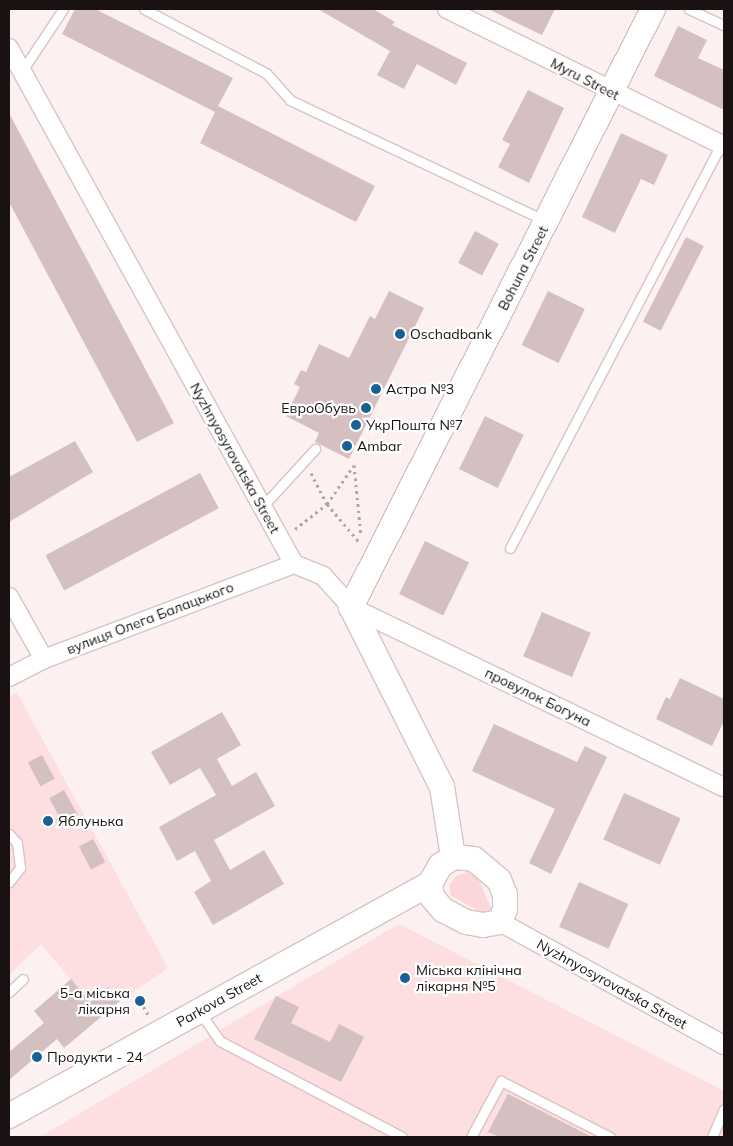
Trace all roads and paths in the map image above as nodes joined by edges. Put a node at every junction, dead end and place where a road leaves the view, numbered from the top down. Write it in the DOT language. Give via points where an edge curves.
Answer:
graph roads {
  1 [pos="63,9"];
  2 [pos="144,9"];
  3 [pos="447,9"];
  4 [pos="653,9"];
  5 [pos="689,9"];
  6 [pos="724,25"];
  7 [pos="9,48"];
  8 [pos="22,71"];
  9 [pos="612,93"];
  10 [pos="723,145"];
  11 [pos="546,222"];
  12 [pos="315,449"];
  13 [pos="305,460"];
  14 [pos="327,504"];
  15 [pos="262,507"];
  16 [pos="280,540"];
  17 [pos="510,548"];
  18 [pos="294,564"];
  19 [pos="9,597"];
  20 [pos="351,607"];
  21 [pos="44,659"];
  22 [pos="9,677"];
  23 [pos="724,787"];
  24 [pos="9,834"];
  25 [pos="453,857"];
  26 [pos="9,882"];
  27 [pos="430,884"];
  28 [pos="500,922"];
  29 [pos="23,979"];
  30 [pos="9,992"];
  31 [pos="199,1011"];
  32 [pos="724,1045"];
  33 [pos="724,1109"];
  34 [pos="9,1116"];
  35 [pos="402,1137"];
  36 [pos="471,1137"];
  37 [pos="610,1137"];
  38 [pos="712,1137"];
  1 -- 8 [label="lane"];
  2 -- 11 [label="lane" via="266,73 290,100"];
  3 -- 9 [label="street, Myru Street"];
  4 -- 9 [label="main road, Bohuna Street"];
  5 -- 6 [label="lane"];
  7 -- 8 [label="street, Nyzhnyosyrovatska Street"];
  8 -- 15 [label="street, Nyzhnyosyrovatska Street"];
  9 -- 10 [label="street, Myru Street"];
  9 -- 11 [label="main road, Bohuna Street"];
  10 -- 17 [label="lane"];
  11 -- 20 [label="main road, Bohuna Street"];
  12 -- 13 [label="lane"];
  13 -- 14 [label="path"];
  13 -- 15 [label="lane"];
  14 -- 14 [label="path" via="354,465 362,546 333,511"];
  14 -- 16 [label="path"];
  15 -- 16 [label="street, Nyzhnyosyrovatska Street"];
  16 -- 18 [label="street, Nyzhnyosyrovatska Street"];
  18 -- 20 [label="street" via="323,576"];
  18 -- 21 [label="street, вулиця Олега Балацького"];
  19 -- 21 [label="street"];
  20 -- 23 [label="street, провулок Богуна"];
  20 -- 25 [label="main road" via="442,787"];
  21 -- 22 [label="street, вулиця Олега Балацького"];
  24 -- 26 [label="lane" via="18,843 20,868"];
  25 -- 27 [label="main road" via="440,866"];
  25 -- 28 [label="main road" via="474,859 499,880 506,895 506,909"];
  27 -- 28 [label="main road" via="432,897 443,910 466,922 483,925"];
  27 -- 31 [label="main road, Parkova Street"];
  28 -- 32 [label="street, Nyzhnyosyrovatska Street"];
  29 -- 30 [label="lane"];
  31 -- 34 [label="main road, Parkova Street"];
  31 -- 35 [label="lane" via="220,1041"];
  33 -- 38 [label="lane"];
  36 -- 37 [label="lane" via="501,1081"];
}
